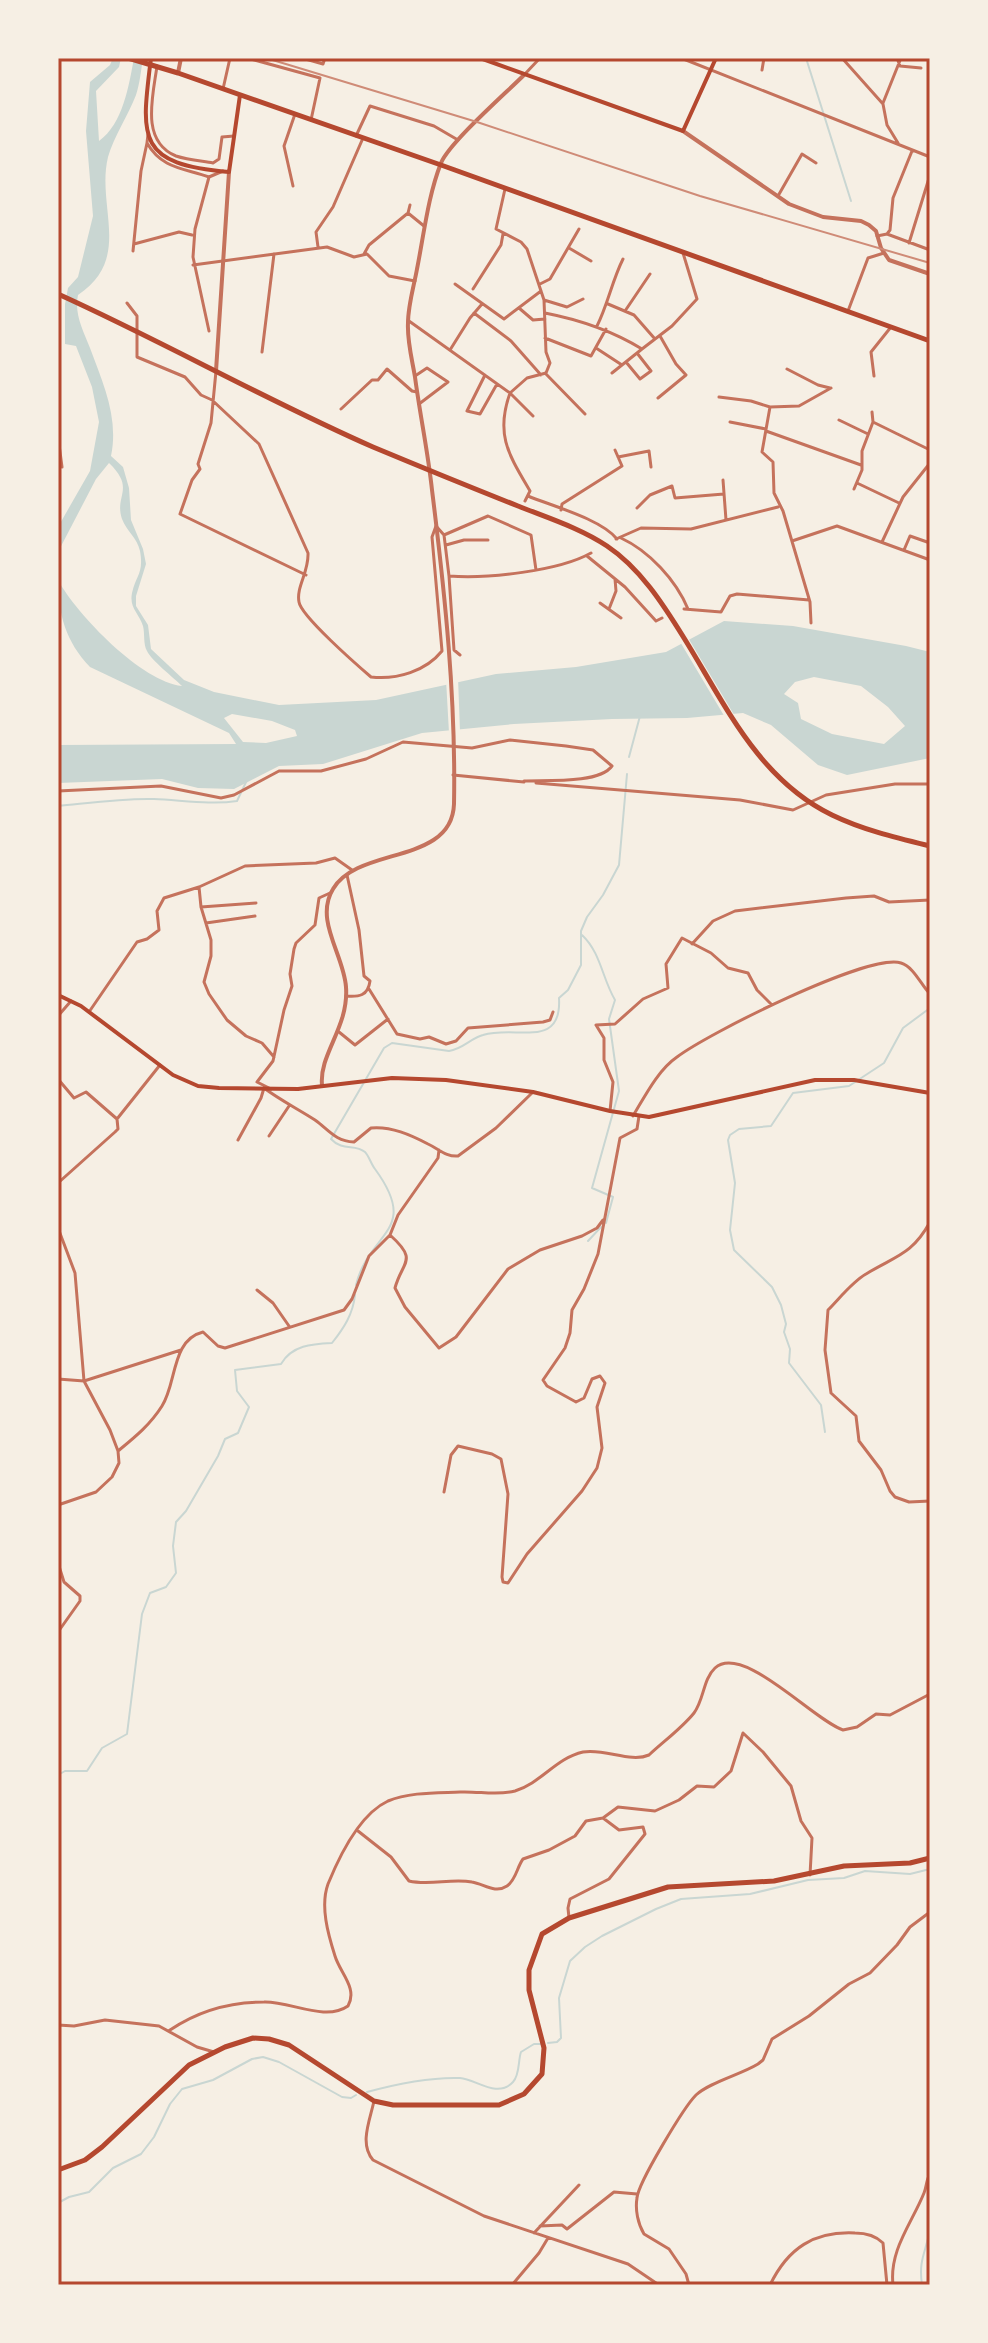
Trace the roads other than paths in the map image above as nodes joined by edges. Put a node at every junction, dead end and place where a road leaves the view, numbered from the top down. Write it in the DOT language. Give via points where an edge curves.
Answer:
graph roads {
  1 [pos="128,58"];
  2 [pos="181,58"];
  3 [pos="230,58"];
  4 [pos="247,58"];
  5 [pos="302,58"];
  6 [pos="325,58"];
  7 [pos="480,58"];
  8 [pos="540,58"];
  9 [pos="681,58"];
  10 [pos="716,58"];
  11 [pos="764,58"];
  12 [pos="842,58"];
  13 [pos="899,60"];
  14 [pos="150,61"];
  15 [pos="157,66"];
  16 [pos="712,68"];
  17 [pos="921,68"];
  18 [pos="762,70"];
  19 [pos="178,73"];
  20 [pos="524,75"];
  21 [pos="223,89"];
  22 [pos="240,95"];
  23 [pos="883,104"];
  24 [pos="295,114"];
  25 [pos="311,120"];
  26 [pos="151,123"];
  27 [pos="683,131"];
  28 [pos="234,136"];
  29 [pos="360,137"];
  30 [pos="459,141"];
  31 [pos="149,142"];
  32 [pos="900,145"];
  33 [pos="913,150"];
  34 [pos="930,157"];
  35 [pos="816,163"];
  36 [pos="441,165"];
  37 [pos="226,172"];
  38 [pos="930,175"];
  39 [pos="209,177"];
  40 [pos="929,180"];
  41 [pos="293,186"];
  42 [pos="505,189"];
  43 [pos="778,196"];
  44 [pos="410,205"];
  45 [pos="408,213"];
  46 [pos="425,226"];
  47 [pos="579,229"];
  48 [pos="503,233"];
  49 [pos="887,234"];
  50 [pos="194,235"];
  51 [pos="877,236"];
  52 [pos="909,243"];
  53 [pos="134,244"];
  54 [pos="319,248"];
  55 [pos="569,248"];
  56 [pos="930,250"];
  57 [pos="133,251"];
  58 [pos="683,253"];
  59 [pos="884,253"];
  60 [pos="274,254"];
  61 [pos="364,254"];
  62 [pos="623,259"];
  63 [pos="223,261"];
  64 [pos="591,261"];
  65 [pos="193,265"];
  66 [pos="650,274"];
  67 [pos="930,274"];
  68 [pos="415,281"];
  69 [pos="455,284"];
  70 [pos="540,284"];
  71 [pos="473,289"];
  72 [pos="542,291"];
  73 [pos="58,294"];
  74 [pos="583,299"];
  75 [pos="544,300"];
  76 [pos="127,303"];
  77 [pos="482,304"];
  78 [pos="608,304"];
  79 [pos="519,308"];
  80 [pos="625,311"];
  81 [pos="848,311"];
  82 [pos="474,313"];
  83 [pos="545,313"];
  84 [pos="545,319"];
  85 [pos="408,320"];
  86 [pos="597,326"];
  87 [pos="891,327"];
  88 [pos="606,329"];
  89 [pos="209,331"];
  90 [pos="660,336"];
  91 [pos="545,338"];
  92 [pos="655,339"];
  93 [pos="930,341"];
  94 [pos="596,348"];
  95 [pos="642,349"];
  96 [pos="450,350"];
  97 [pos="262,352"];
  98 [pos="637,353"];
  99 [pos="624,364"];
  100 [pos="787,369"];
  101 [pos="216,371"];
  102 [pos="612,373"];
  103 [pos="543,374"];
  104 [pos="485,375"];
  105 [pos="58,376"];
  106 [pos="415,376"];
  107 [pos="874,376"];
  108 [pos="497,384"];
  109 [pos="417,392"];
  110 [pos="510,393"];
  111 [pos="719,397"];
  112 [pos="658,398"];
  113 [pos="212,400"];
  114 [pos="419,405"];
  115 [pos="770,407"];
  116 [pos="341,409"];
  117 [pos="872,412"];
  118 [pos="585,414"];
  119 [pos="533,416"];
  120 [pos="839,420"];
  121 [pos="730,422"];
  122 [pos="873,422"];
  123 [pos="766,430"];
  124 [pos="868,434"];
  125 [pos="58,437"];
  126 [pos="615,450"];
  127 [pos="930,450"];
  128 [pos="618,457"];
  129 [pos="861,465"];
  130 [pos="929,466"];
  131 [pos="62,467"];
  132 [pos="651,467"];
  133 [pos="430,471"];
  134 [pos="723,480"];
  135 [pos="857,483"];
  136 [pos="854,489"];
  137 [pos="724,494"];
  138 [pos="899,503"];
  139 [pos="780,507"];
  140 [pos="637,508"];
  141 [pos="561,510"];
  142 [pos="517,519"];
  143 [pos="726,521"];
  144 [pos="436,526"];
  145 [pos="513,526"];
  146 [pos="444,535"];
  147 [pos="618,539"];
  148 [pos="488,540"];
  149 [pos="792,541"];
  150 [pos="882,542"];
  151 [pos="930,543"];
  152 [pos="446,545"];
  153 [pos="904,550"];
  154 [pos="930,553"];
  155 [pos="929,559"];
  156 [pos="536,570"];
  157 [pos="306,575"];
  158 [pos="449,576"];
  159 [pos="615,579"];
  160 [pos="809,600"];
  161 [pos="600,603"];
  162 [pos="609,609"];
  163 [pos="621,618"];
  164 [pos="662,618"];
  165 [pos="811,623"];
  166 [pos="460,655"];
  167 [pos="453,775"];
  168 [pos="524,781"];
  169 [pos="930,784"];
  170 [pos="58,791"];
  171 [pos="930,846"];
  172 [pos="353,870"];
  173 [pos="347,874"];
  174 [pos="199,887"];
  175 [pos="330,893"];
  176 [pos="930,900"];
  177 [pos="256,903"];
  178 [pos="201,907"];
  179 [pos="255,916"];
  180 [pos="206,923"];
  181 [pos="692,944"];
  182 [pos="930,985"];
  183 [pos="369,989"];
  184 [pos="926,989"];
  185 [pos="930,994"];
  186 [pos="58,995"];
  187 [pos="346,996"];
  188 [pos="71,1001"];
  189 [pos="772,1005"];
  190 [pos="89,1012"];
  191 [pos="553,1012"];
  192 [pos="58,1016"];
  193 [pos="388,1019"];
  194 [pos="339,1032"];
  195 [pos="274,1057"];
  196 [pos="160,1065"];
  197 [pos="58,1079"];
  198 [pos="322,1085"];
  199 [pos="264,1088"];
  200 [pos="271,1089"];
  201 [pos="533,1092"];
  202 [pos="930,1093"];
  203 [pos="289,1106"];
  204 [pos="610,1111"];
  205 [pos="636,1116"];
  206 [pos="117,1119"];
  207 [pos="269,1136"];
  208 [pos="238,1140"];
  209 [pos="439,1150"];
  210 [pos="58,1183"];
  211 [pos="604,1219"];
  212 [pos="930,1222"];
  213 [pos="58,1228"];
  214 [pos="390,1235"];
  215 [pos="257,1290"];
  216 [pos="289,1327"];
  217 [pos="181,1350"];
  218 [pos="58,1379"];
  219 [pos="84,1381"];
  220 [pos="118,1451"];
  221 [pos="444,1492"];
  222 [pos="930,1501"];
  223 [pos="58,1505"];
  224 [pos="58,1563"];
  225 [pos="58,1632"];
  226 [pos="930,1694"];
  227 [pos="603,1818"];
  228 [pos="358,1831"];
  229 [pos="930,1858"];
  230 [pos="810,1875"];
  231 [pos="930,1912"];
  232 [pos="569,1918"];
  233 [pos="58,2025"];
  234 [pos="170,2030"];
  235 [pos="214,2052"];
  236 [pos="374,2101"];
  237 [pos="58,2170"];
  238 [pos="930,2174"];
  239 [pos="579,2185"];
  240 [pos="637,2194"];
  241 [pos="540,2226"];
  242 [pos="534,2233"];
  243 [pos="548,2238"];
  244 [pos="512,2285"];
  245 [pos="659,2285"];
  246 [pos="689,2285"];
  247 [pos="770,2285"];
  248 [pos="887,2285"];
  249 [pos="893,2285"];
  1 -- 14 [label="highway"];
  2 -- 19 [label="street"];
  3 -- 21 [label="street"];
  4 -- 25 [label="street" via="320,78"];
  5 -- 6 [label="street" via="323,64"];
  7 -- 20 [label="main road"];
  8 -- 20 [label="street"];
  9 -- 16 [label="street"];
  10 -- 16 [label="main road"];
  11 -- 18 [label="street"];
  12 -- 23 [label="street"];
  13 -- 17 [label="street" via="900,66"];
  13 -- 23 [label="street"];
  14 -- 15 [label="highway"];
  14 -- 31 [label="main road" via="144,119"];
  15 -- 19 [label="highway"];
  15 -- 26 [label="street"];
  16 -- 27 [label="main road"];
  16 -- 32 [label="street"];
  19 -- 21 [label="highway"];
  20 -- 27 [label="main road"];
  20 -- 30 [label="street"];
  21 -- 22 [label="highway"];
  22 -- 24 [label="highway"];
  22 -- 28 [label="main road"];
  23 -- 32 [label="street" via="887,125"];
  24 -- 25 [label="highway"];
  24 -- 41 [label="street" via="284,146"];
  25 -- 29 [label="highway"];
  26 -- 28 [label="street" via="159,142 174,155 213,163 219,159 222,137"];
  26 -- 31 [label="street"];
  27 -- 43 [label="street"];
  28 -- 37 [label="main road"];
  29 -- 30 [label="street" via="370,106 434,126"];
  29 -- 36 [label="highway"];
  29 -- 54 [label="street" via="333,207 316,232"];
  30 -- 36 [label="street"];
  31 -- 37 [label="main road" via="176,163"];
  31 -- 39 [label="street" via="154,155 171,167"];
  31 -- 53 [label="street"];
  32 -- 33 [label="street"];
  33 -- 34 [label="street"];
  33 -- 49 [label="street" via="893,198"];
  35 -- 43 [label="street" via="802,154"];
  36 -- 42 [label="highway"];
  36 -- 46 [label="street"];
  37 -- 39 [label="street"];
  37 -- 63 [label="street"];
  38 -- 40 [label="street"];
  39 -- 50 [label="street"];
  40 -- 52 [label="street"];
  42 -- 48 [label="street" via="496,226"];
  42 -- 58 [label="highway"];
  43 -- 51 [label="street" via="823,217 865,222"];
  44 -- 45 [label="street"];
  45 -- 46 [label="street"];
  45 -- 61 [label="street"];
  46 -- 68 [label="street"];
  47 -- 55 [label="street"];
  48 -- 70 [label="street" via="527,249"];
  48 -- 71 [label="street"];
  49 -- 51 [label="street"];
  49 -- 52 [label="street"];
  50 -- 53 [label="street" via="179,232"];
  50 -- 65 [label="street"];
  51 -- 59 [label="street"];
  52 -- 56 [label="street"];
  53 -- 57 [label="street"];
  54 -- 60 [label="street"];
  54 -- 61 [label="street" via="354,257"];
  55 -- 64 [label="street"];
  55 -- 70 [label="street" via="550,279"];
  58 -- 81 [label="highway"];
  58 -- 90 [label="street" via="697,299"];
  59 -- 67 [label="street" via="889,260"];
  59 -- 81 [label="street" via="868,258"];
  60 -- 63 [label="street"];
  60 -- 97 [label="street"];
  61 -- 68 [label="street" via="389,276"];
  62 -- 78 [label="street"];
  63 -- 65 [label="street"];
  63 -- 101 [label="street"];
  65 -- 89 [label="street"];
  66 -- 80 [label="street"];
  68 -- 85 [label="street"];
  69 -- 77 [label="street"];
  70 -- 72 [label="street"];
  72 -- 75 [label="street"];
  72 -- 79 [label="street"];
  73 -- 101 [label="highway"];
  74 -- 75 [label="street" via="567,307"];
  75 -- 83 [label="street"];
  76 -- 113 [label="street" via="137,316 137,357 185,377"];
  77 -- 79 [label="street" via="504,319"];
  77 -- 82 [label="street"];
  78 -- 80 [label="street"];
  78 -- 86 [label="street"];
  79 -- 84 [label="street" via="533,320"];
  80 -- 92 [label="street"];
  81 -- 87 [label="highway"];
  82 -- 96 [label="street"];
  82 -- 103 [label="street"];
  83 -- 84 [label="street"];
  83 -- 86 [label="street"];
  84 -- 91 [label="street"];
  85 -- 96 [label="street"];
  85 -- 106 [label="street"];
  86 -- 88 [label="street"];
  87 -- 93 [label="highway"];
  87 -- 107 [label="street" via="871,352"];
  88 -- 94 [label="street"];
  88 -- 95 [label="street"];
  90 -- 92 [label="street"];
  90 -- 112 [label="street" via="686,375"];
  91 -- 94 [label="street" via="591,356"];
  91 -- 103 [label="street" via="550,363"];
  92 -- 95 [label="street"];
  94 -- 99 [label="street"];
  95 -- 98 [label="street"];
  96 -- 104 [label="street"];
  98 -- 99 [label="street"];
  98 -- 99 [label="street" via="651,371 640,379"];
  99 -- 102 [label="street"];
  100 -- 115 [label="street" via="831,388 799,406"];
  101 -- 113 [label="street"];
  101 -- 133 [label="highway"];
  103 -- 110 [label="street" via="527,378"];
  103 -- 118 [label="street"];
  104 -- 108 [label="street"];
  104 -- 108 [label="street" via="467,411 480,414"];
  105 -- 125 [label="street"];
  106 -- 109 [label="street"];
  106 -- 114 [label="street" via="427,368 448,382"];
  108 -- 110 [label="street"];
  109 -- 114 [label="street"];
  109 -- 116 [label="street" via="387,369"];
  110 -- 119 [label="street"];
  110 -- 141 [label="street" via="503,432 508,454 530,491 526,499"];
  111 -- 115 [label="street"];
  113 -- 157 [label="street" via="259,444 308,553"];
  113 -- 157 [label="street" via="200,469 180,514"];
  114 -- 133 [label="street"];
  115 -- 123 [label="street"];
  117 -- 122 [label="street"];
  120 -- 124 [label="street"];
  121 -- 123 [label="street"];
  122 -- 124 [label="street"];
  122 -- 127 [label="street"];
  123 -- 129 [label="street"];
  123 -- 139 [label="street" via="762,452 773,462"];
  124 -- 129 [label="street"];
  125 -- 131 [label="street"];
  126 -- 128 [label="street"];
  128 -- 132 [label="street" via="649,451"];
  128 -- 141 [label="street" via="622,466 562,504"];
  129 -- 135 [label="street"];
  130 -- 138 [label="street"];
  133 -- 144 [label="street"];
  133 -- 171 [label="highway" via="608,547 634,569 671,617 756,753 781,780 814,805 868,830"];
  134 -- 137 [label="street"];
  135 -- 136 [label="street"];
  135 -- 138 [label="street"];
  137 -- 140 [label="street" via="675,498 672,486 650,495"];
  137 -- 143 [label="street"];
  138 -- 150 [label="street"];
  139 -- 143 [label="street"];
  139 -- 149 [label="street"];
  141 -- 147 [label="street"];
  142 -- 145 [label="street"];
  143 -- 147 [label="street" via="675,531 641,528"];
  144 -- 146 [label="street"];
  144 -- 157 [label="street" via="432,537 443,651 412,673 371,677 305,616 298,597"];
  144 -- 167 [label="street"];
  145 -- 146 [label="street" via="488,516"];
  145 -- 156 [label="street" via="531,535"];
  146 -- 152 [label="street"];
  147 -- 160 [label="street" via="657,565 686,609 721,612 737,594"];
  148 -- 152 [label="street"];
  149 -- 150 [label="street" via="837,526"];
  149 -- 160 [label="street"];
  150 -- 153 [label="street"];
  151 -- 153 [label="street" via="910,536"];
  152 -- 158 [label="street"];
  153 -- 155 [label="street"];
  154 -- 155 [label="street"];
  156 -- 158 [label="street"];
  156 -- 159 [label="street" via="589,555"];
  158 -- 166 [label="street" via="453,650"];
  159 -- 162 [label="street"];
  159 -- 164 [label="street" via="656,621"];
  160 -- 165 [label="street"];
  161 -- 162 [label="street"];
  162 -- 163 [label="street"];
  167 -- 168 [label="street"];
  167 -- 172 [label="street" via="452,815 438,838"];
  168 -- 169 [label="street" via="740,800 793,810 826,795"];
  168 -- 170 [label="street" via="590,778 606,774 612,766 593,750 566,746 510,740 467,748 403,742 321,771 279,771 221,798 161,786"];
  172 -- 173 [label="street"];
  172 -- 174 [label="street" via="335,858 255,864"];
  173 -- 175 [label="street"];
  173 -- 183 [label="street"];
  174 -- 178 [label="street"];
  174 -- 190 [label="street" via="164,898 157,911 159,930 137,942"];
  175 -- 187 [label="street" via="326,909"];
  175 -- 195 [label="street" via="319,898 315,925 294,949 292,986"];
  176 -- 181 [label="street" via="889,902 874,896 735,911 713,921"];
  177 -- 178 [label="street"];
  178 -- 180 [label="street"];
  179 -- 180 [label="street"];
  180 -- 195 [label="street" via="211,956 204,982 209,994 227,1020"];
  181 -- 189 [label="street" via="728,968 748,973"];
  181 -- 204 [label="street" via="682,938 677,942 666,964 666,990 643,999 615,1024 596,1025 613,1082"];
  182 -- 184 [label="street"];
  183 -- 187 [label="street" via="359,997"];
  183 -- 193 [label="street"];
  184 -- 185 [label="street"];
  184 -- 189 [label="street" via="902,963 887,962"];
  186 -- 188 [label="main road"];
  187 -- 194 [label="street"];
  188 -- 190 [label="main road"];
  188 -- 192 [label="street"];
  189 -- 205 [label="street" via="675,1058"];
  190 -- 196 [label="main road"];
  191 -- 193 [label="street" via="543,1022 468,1028 446,1044 397,1034"];
  193 -- 194 [label="street" via="355,1045"];
  194 -- 198 [label="street" via="322,1069"];
  195 -- 200 [label="street" via="257,1082"];
  196 -- 199 [label="main road" via="198,1086"];
  196 -- 206 [label="street"];
  197 -- 206 [label="street" via="74,1098 86,1092"];
  198 -- 200 [label="main road"];
  198 -- 201 [label="main road" via="411,1078"];
  199 -- 200 [label="main road"];
  199 -- 203 [label="street"];
  199 -- 208 [label="street"];
  201 -- 204 [label="main road"];
  201 -- 209 [label="street" via="465,1153 452,1157"];
  202 -- 205 [label="main road" via="854,1080 815,1080 667,1115"];
  203 -- 207 [label="street"];
  203 -- 209 [label="street" via="346,1142 380,1127"];
  204 -- 205 [label="main road"];
  205 -- 211 [label="street" via="637,1129 620,1138"];
  206 -- 210 [label="street" via="118,1129"];
  209 -- 214 [label="street"];
  211 -- 214 [label="street" via="582,1236 540,1250 508,1269 460,1334 439,1348 395,1288 406,1257"];
  211 -- 221 [label="street" via="598,1254 572,1310 565,1348 543,1380 576,1402 584,1398 592,1379 600,1376 605,1383 597,1407 602,1448 591,1479 508,1583 502,1577 508,1494 501,1459 458,1446 451,1455"];
  212 -- 222 [label="street" via="908,1251 861,1276 828,1310 825,1350 831,1393 856,1416 859,1441 890,1491 909,1502"];
  213 -- 219 [label="street" via="75,1273"];
  214 -- 216 [label="street" via="369,1256 344,1310"];
  215 -- 216 [label="street"];
  216 -- 217 [label="street" via="225,1348 203,1332 193,1335"];
  217 -- 219 [label="street"];
  217 -- 220 [label="street" via="165,1402 147,1428"];
  218 -- 219 [label="street"];
  219 -- 220 [label="street"];
  220 -- 223 [label="street" via="116,1471 96,1492"];
  224 -- 225 [label="street" via="64,1582 80,1601"];
  226 -- 228 [label="street" via="890,1715 876,1714 843,1730 761,1673 730,1662 717,1666 696,1711 649,1755 582,1752 519,1790 389,1801"];
  227 -- 228 [label="street" via="586,1821 575,1836 523,1859 509,1885 497,1889 467,1881 409,1881 391,1857"];
  227 -- 230 [label="street" via="618,1807 666,1808 697,1786 714,1787 731,1771 743,1733 791,1786 812,1838"];
  227 -- 232 [label="street" via="619,1830 643,1827 645,1834 609,1879 570,1899"];
  228 -- 234 [label="street" via="324,1898 335,1955 352,1995 348,2006 323,2011 247,2003 209,2010"];
  229 -- 230 [label="highway" via="844,1866"];
  230 -- 232 [label="highway" via="668,1887"];
  231 -- 240 [label="street" via="870,1973 772,2039 758,2064 696,2096"];
  232 -- 236 [label="highway" via="542,1934 529,1970 545,2060 531,2088 499,2105"];
  233 -- 234 [label="street" via="105,2020"];
  234 -- 235 [label="street"];
  235 -- 236 [label="highway" via="238,2042 269,2039 289,2045"];
  235 -- 237 [label="highway" via="175,2075 85,2160"];
  236 -- 242 [label="street" via="365,2139 373,2160 484,2216"];
  238 -- 249 [label="street" via="899,2242"];
  239 -- 241 [label="street"];
  240 -- 241 [label="street" via="614,2192 567,2229"];
  240 -- 246 [label="street" via="644,2234 669,2249"];
  241 -- 242 [label="street"];
  242 -- 243 [label="street"];
  243 -- 244 [label="street"];
  243 -- 245 [label="street" via="620,2260"];
  247 -- 248 [label="street" via="789,2256 817,2236 838,2232 871,2235 883,2243"];
}
